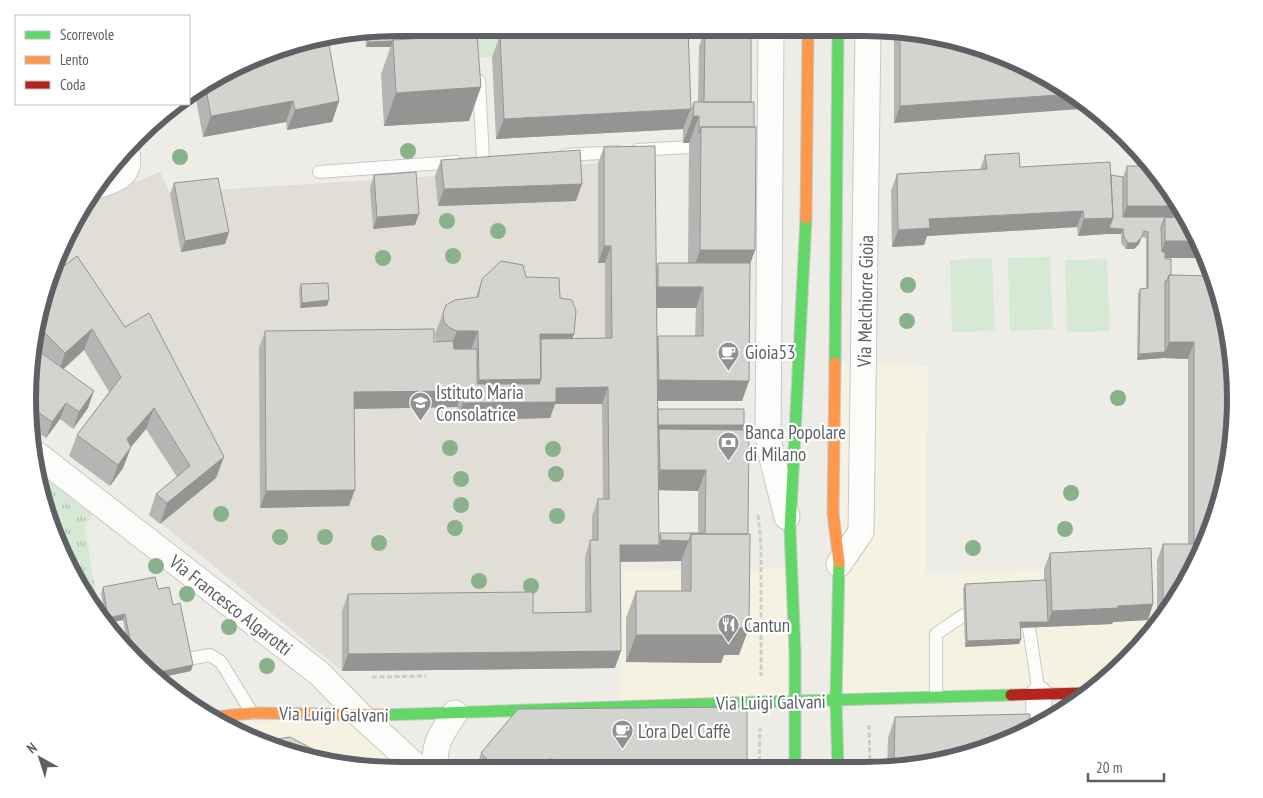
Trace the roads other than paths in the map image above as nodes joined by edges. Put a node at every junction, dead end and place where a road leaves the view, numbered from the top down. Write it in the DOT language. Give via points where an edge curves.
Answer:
graph roads {
  1 [pos="772,36"];
  2 [pos="808,36"];
  3 [pos="838,36"];
  4 [pos="868,36"];
  5 [pos="479,81"];
  6 [pos="689,148"];
  7 [pos="552,156"];
  8 [pos="128,158"];
  9 [pos="319,172"];
  10 [pos="109,181"];
  11 [pos="41,456"];
  12 [pos="790,530"];
  13 [pos="839,564"];
  14 [pos="964,615"];
  15 [pos="1030,628"];
  16 [pos="188,659"];
  17 [pos="1077,693"];
  18 [pos="1039,694"];
  19 [pos="936,697"];
  20 [pos="836,701"];
  21 [pos="796,702"];
  22 [pos="252,713"];
  23 [pos="455,713"];
  24 [pos="224,716"];
  25 [pos="361,716"];
  26 [pos="1039,716"];
  27 [pos="411,762"];
  28 [pos="435,762"];
  29 [pos="795,762"];
  30 [pos="838,762"];
  1 -- 12 [label="street" via="766,146 768,435"];
  2 -- 12 [label="main road" via="806,224"];
  3 -- 13 [label="main road, Via Melchiorre Gioia" via="833,513"];
  4 -- 13 [label="street, Via Melchiorre Gioia" via="861,532"];
  5 -- 9 [label="lane" via="478,160"];
  6 -- 7 [label="lane"];
  8 -- 10 [label="street" via="121,176"];
  11 -- 25 [label="street, Via Francesco Algarotti" via="320,674"];
  12 -- 21 [label="main road"];
  13 -- 20 [label="main road, Via Melchiorre Gioia"];
  14 -- 19 [label="lane" via="936,634"];
  15 -- 18 [label="lane"];
  16 -- 22 [label="lane" via="210,655 221,662"];
  17 -- 18 [label="main road, Via Luigi Galvani"];
  18 -- 19 [label="main road, Via Luigi Galvani"];
  18 -- 26 [label="street"];
  19 -- 20 [label="main road, Via Luigi Galvani"];
  20 -- 21 [label="main road, Via Luigi Galvani"];
  20 -- 30 [label="main road, Via Melchiorre Gioia"];
  21 -- 23 [label="main road, Via Luigi Galvani"];
  21 -- 29 [label="main road"];
  22 -- 24 [label="main road, Via Luigi Galvani"];
  22 -- 25 [label="main road, Via Luigi Galvani"];
  23 -- 25 [label="main road, Via Luigi Galvani"];
  23 -- 28 [label="street" via="436,745"];
  25 -- 27 [label="street, Via Francesco Algarotti"];
}
